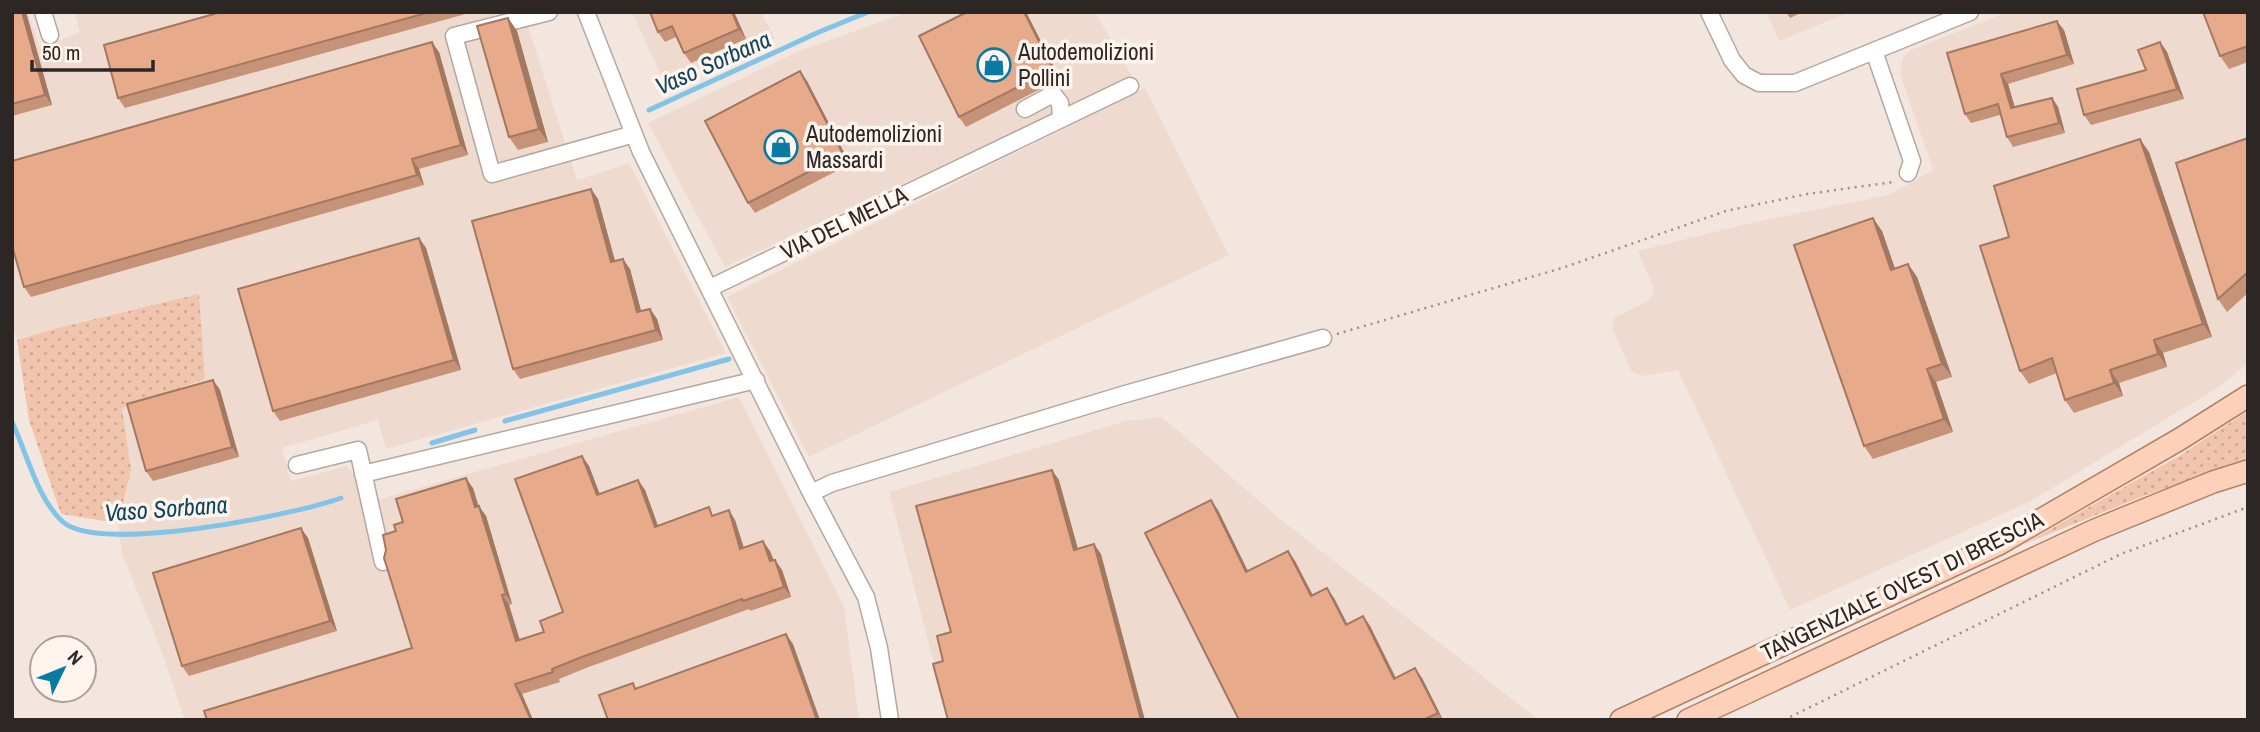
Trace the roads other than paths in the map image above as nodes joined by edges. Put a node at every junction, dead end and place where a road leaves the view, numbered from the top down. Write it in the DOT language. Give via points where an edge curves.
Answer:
graph roads {
  1 [pos="43,12"];
  2 [pos="549,12"];
  3 [pos="586,12"];
  4 [pos="1709,12"];
  5 [pos="1970,12"];
  6 [pos="1934,19"];
  7 [pos="50,35"];
  8 [pos="1874,51"];
  9 [pos="1130,86"];
  10 [pos="1025,109"];
  11 [pos="1060,119"];
  12 [pos="634,134"];
  13 [pos="1908,173"];
  14 [pos="709,288"];
  15 [pos="1323,338"];
  16 [pos="756,380"];
  17 [pos="2248,396"];
  18 [pos="297,465"];
  19 [pos="2248,471"];
  20 [pos="363,474"];
  21 [pos="811,493"];
  22 [pos="383,562"];
  23 [pos="885,694"];
  24 [pos="890,720"];
  25 [pos="898,720"];
  26 [pos="1621,720"];
  27 [pos="1688,720"];
  1 -- 7 [label="street"];
  2 -- 12 [label="street" via="454,36 492,174"];
  3 -- 12 [label="street"];
  4 -- 8 [label="street" via="1732,60 1744,75 1759,83 1795,83"];
  5 -- 6 [label="street"];
  6 -- 8 [label="street"];
  8 -- 13 [label="street" via="1912,161"];
  9 -- 11 [label="street, VIA DEL MELLA"];
  10 -- 11 [label="street" via="1053,94 1060,103"];
  11 -- 14 [label="street, VIA DEL MELLA"];
  12 -- 14 [label="street"];
  14 -- 16 [label="street"];
  15 -- 21 [label="street" via="1122,395"];
  16 -- 20 [label="street"];
  16 -- 21 [label="street"];
  17 -- 26 [label="main road, TANGENZIALE OVEST DI BRESCIA" via="1999,544"];
  18 -- 20 [label="street" via="358,450"];
  19 -- 27 [label="main road, TANGENZIALE OVEST DI BRESCIA" via="2095,530"];
  20 -- 22 [label="street"];
  21 -- 23 [label="street" via="866,597"];
  23 -- 24 [label="street"];
  23 -- 25 [label="street"];
}
